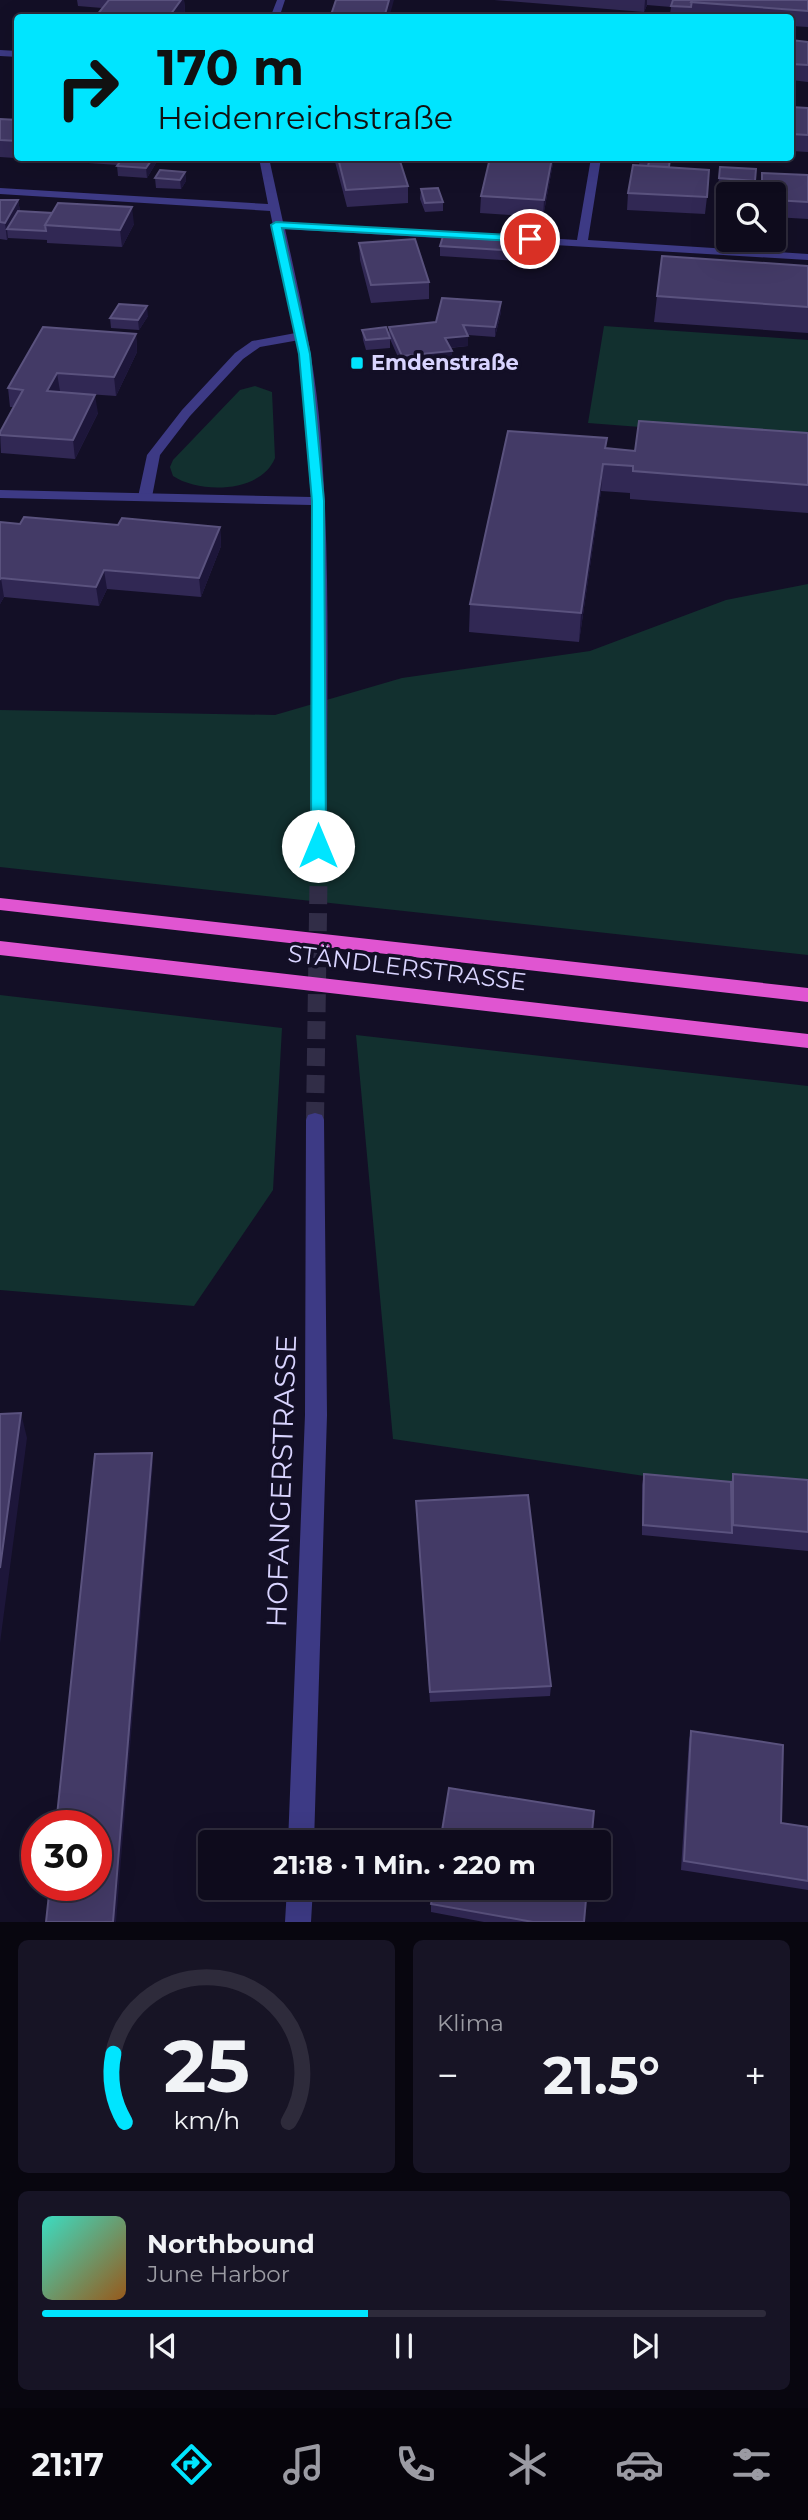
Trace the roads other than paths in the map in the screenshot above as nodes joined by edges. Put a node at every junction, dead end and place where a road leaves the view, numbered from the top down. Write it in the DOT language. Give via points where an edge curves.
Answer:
graph roads {
  1 [pos="265,161"];
  2 [pos="596,161"];
  3 [pos="0,191"];
  4 [pos="273,208"];
  5 [pos="276,225"];
  6 [pos="582,243"];
  7 [pos="808,257"];
  8 [pos="301,336"];
  9 [pos="0,494"];
  10 [pos="145,498"];
  11 [pos="318,501"];
  12 [pos="318,846"];
  13 [pos="0,904"];
  14 [pos="0,948"];
  15 [pos="808,995"];
  16 [pos="808,1041"];
  17 [pos="315,1120"];
  18 [pos="301,1830"];
  19 [pos="300,1900"];
  20 [pos="299,1922"];
  1 -- 4 [label="street"];
  2 -- 6 [label="street"];
  3 -- 4 [label="street"];
  4 -- 5 [label="street"];
  5 -- 6 [label="street"];
  5 -- 8 [label="street"];
  6 -- 7 [label="street"];
  8 -- 10 [label="street" via="256,344 239,356 154,455"];
  8 -- 11 [label="street"];
  9 -- 10 [label="street"];
  10 -- 11 [label="street"];
  11 -- 12 [label="street"];
  13 -- 15 [label="highway, STÄNDLERSTRASSE"];
  14 -- 16 [label="highway, STÄNDLERSTRASSE"];
  17 -- 18 [label="street, HOFANGERSTRASSE" via="316,1415"];
  19 -- 20 [label="street"];
}
